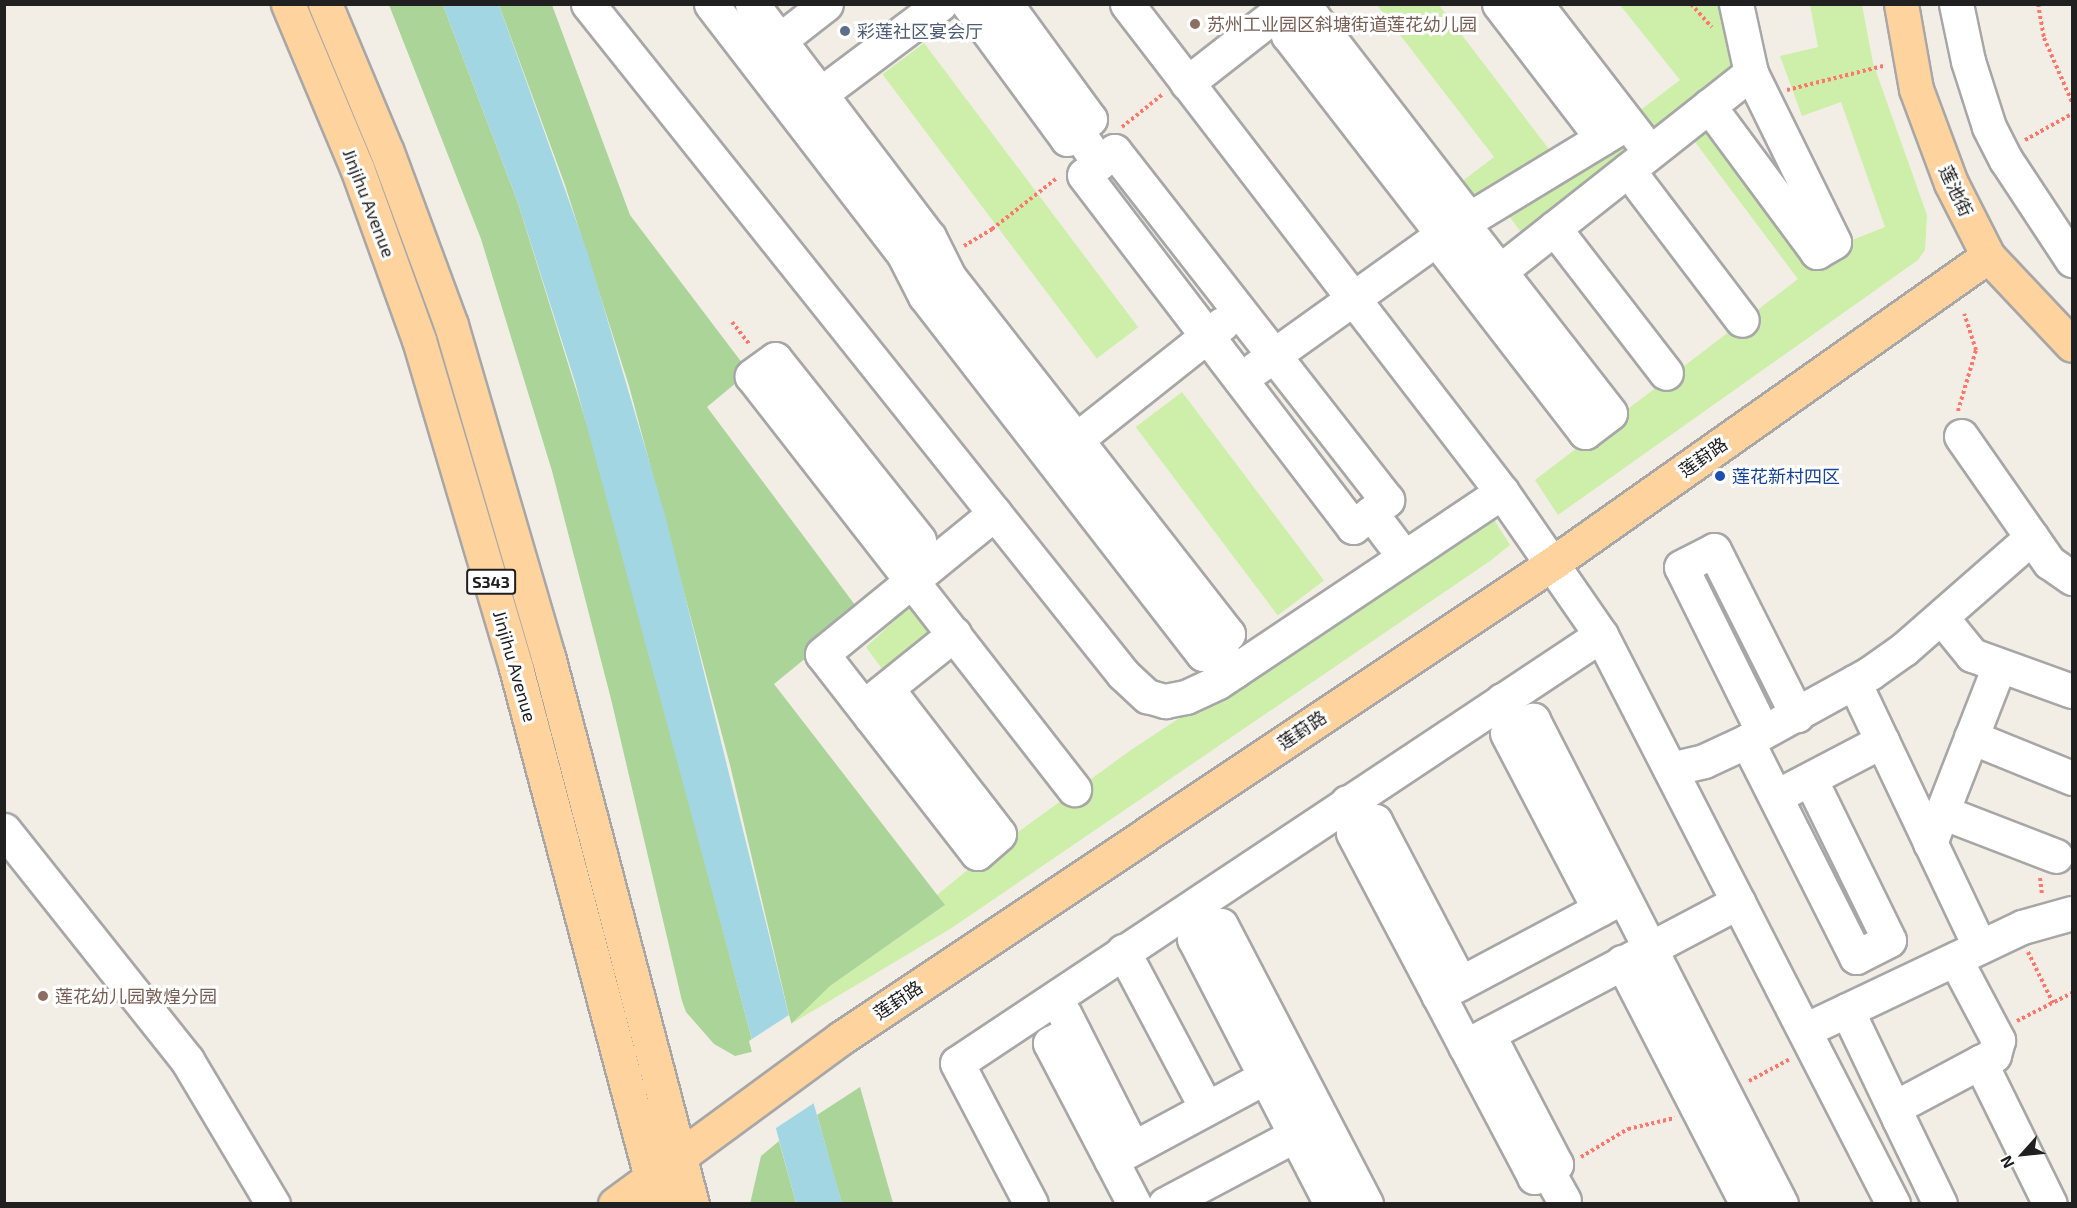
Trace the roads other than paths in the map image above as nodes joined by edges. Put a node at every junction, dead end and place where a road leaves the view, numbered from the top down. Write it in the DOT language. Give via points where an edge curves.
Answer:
graph roads {
  1 [pos="288,4"];
  2 [pos="325,4"];
  3 [pos="588,4"];
  4 [pos="711,4"];
  5 [pos="752,4"];
  6 [pos="826,4"];
  7 [pos="940,4"];
  8 [pos="968,4"];
  9 [pos="1006,4"];
  10 [pos="1127,4"];
  11 [pos="1499,4"];
  12 [pos="1536,4"];
  13 [pos="1736,4"];
  14 [pos="1901,4"];
  15 [pos="1956,4"];
  16 [pos="1302,9"];
  17 [pos="767,50"];
  18 [pos="1187,83"];
  19 [pos="1758,86"];
  20 [pos="807,104"];
  21 [pos="1709,106"];
  22 [pos="1076,130"];
  23 [pos="1615,130"];
  24 [pos="1639,161"];
  25 [pos="1099,163"];
  26 [pos="1554,228"];
  27 [pos="1453,229"];
  28 [pos="1988,256"];
  29 [pos="2073,260"];
  30 [pos="1500,271"];
  31 [pos="1352,297"];
  32 [pos="1238,310"];
  33 [pos="1742,320"];
  34 [pos="1206,337"];
  35 [pos="2073,345"];
  36 [pos="1274,355"];
  37 [pos="1666,373"];
  38 [pos="1239,381"];
  39 [pos="1960,436"];
  40 [pos="1064,449"];
  41 [pos="1502,492"];
  42 [pos="995,513"];
  43 [pos="1371,513"];
  44 [pos="2032,537"];
  45 [pos="1404,557"];
  46 [pos="1553,563"];
  47 [pos="904,570"];
  48 [pos="2073,578"];
  49 [pos="1941,617"];
  50 [pos="954,634"];
  51 [pos="1601,635"];
  52 [pos="1999,666"];
  53 [pos="1235,670"];
  54 [pos="1854,682"];
  55 [pos="2073,691"];
  56 [pos="1511,713"];
  57 [pos="1797,715"];
  58 [pos="1755,736"];
  59 [pos="1971,737"];
  60 [pos="1882,741"];
  61 [pos="1670,769"];
  62 [pos="2073,778"];
  63 [pos="1810,779"];
  64 [pos="1074,789"];
  65 [pos="1775,797"];
  66 [pos="1942,812"];
  67 [pos="1355,815"];
  68 [pos="4,830"];
  69 [pos="1930,843"];
  70 [pos="2056,856"];
  71 [pos="1738,902"];
  72 [pos="1611,903"];
  73 [pos="2073,913"];
  74 [pos="1200,919"];
  75 [pos="1872,949"];
  76 [pos="1123,951"];
  77 [pos="1967,953"];
  78 [pos="1635,955"];
  79 [pos="1449,989"];
  80 [pos="1891,990"];
  81 [pos="1054,996"];
  82 [pos="1847,1010"];
  83 [pos="1809,1039"];
  84 [pos="1476,1040"];
  85 [pos="1980,1062"];
  86 [pos="1279,1070"];
  87 [pos="1711,1101"];
  88 [pos="1206,1108"];
  89 [pos="1899,1119"];
  90 [pos="1309,1127"];
  91 [pos="1122,1153"];
  92 [pos="678,1156"];
  93 [pos="654,1189"];
  94 [pos="1934,1191"];
  95 [pos="1560,1192"];
  96 [pos="1892,1200"];
  97 [pos="273,1203"];
  98 [pos="615,1203"];
  99 [pos="692,1203"];
  100 [pos="1031,1203"];
  101 [pos="1134,1203"];
  102 [pos="1165,1203"];
  103 [pos="1331,1203"];
  104 [pos="1366,1203"];
  105 [pos="1747,1203"];
  106 [pos="1781,1203"];
  107 [pos="2050,1203"];
  1 -- 93 [label="main road, Jinjihu Avenue / S343" via="357,168 419,340 516,668"];
  2 -- 92 [label="main road, Jinjihu Avenue / S343" via="387,152 451,325 548,656"];
  3 -- 42 [label="street"];
  4 -- 17 [label="street"];
  5 -- 17 [label="street"];
  6 -- 17 [label="street"];
  7 -- 20 [label="street"];
  8 -- 22 [label="street" via="1067,139"];
  9 -- 22 [label="street" via="1090,119"];
  10 -- 18 [label="street"];
  11 -- 23 [label="street"];
  12 -- 23 [label="street"];
  13 -- 19 [label="street"];
  14 -- 28 [label="main road, 莲池街" via="1916,89 1930,130 1951,183"];
  15 -- 29 [label="street" via="1970,70 1989,127"];
  16 -- 18 [label="street"];
  16 -- 27 [label="street"];
  17 -- 20 [label="street"];
  18 -- 31 [label="street"];
  19 -- 21 [label="street"];
  19 -- 21 [label="street" via="1834,242 1817,252"];
  20 -- 40 [label="street" via="904,255 927,268 925,296"];
  21 -- 24 [label="street"];
  22 -- 25 [label="street"];
  23 -- 24 [label="street"];
  23 -- 27 [label="street"];
  24 -- 26 [label="street"];
  24 -- 33 [label="street"];
  25 -- 32 [label="street" via="1114,151"];
  25 -- 34 [label="street" via="1084,175"];
  26 -- 30 [label="street"];
  26 -- 37 [label="street"];
  27 -- 30 [label="street"];
  27 -- 30 [label="street" via="1585,432 1610,413"];
  27 -- 31 [label="street"];
  28 -- 35 [label="main road, 莲池街"];
  28 -- 46 [label="main road, 莲葑路"];
  31 -- 36 [label="street"];
  31 -- 41 [label="street"];
  32 -- 34 [label="street"];
  32 -- 36 [label="street"];
  34 -- 38 [label="street"];
  34 -- 40 [label="street"];
  36 -- 38 [label="street"];
  36 -- 43 [label="street" via="1387,500"];
  38 -- 43 [label="street" via="1353,527"];
  39 -- 44 [label="street"];
  40 -- 53 [label="street" via="1137,542 1203,654 1214,644"];
  41 -- 45 [label="street"];
  41 -- 46 [label="street"];
  42 -- 47 [label="street"];
  42 -- 53 [label="street" via="1123,674 1147,696 1165,701 1186,697"];
  43 -- 45 [label="street"];
  44 -- 48 [label="street" via="2049,562"];
  44 -- 49 [label="street"];
  45 -- 53 [label="street"];
  46 -- 51 [label="street"];
  46 -- 92 [label="main road, 莲葑路" via="841,1038"];
  47 -- 47 [label="street" via="919,540 775,359 752,376"];
  47 -- 50 [label="street"];
  47 -- 50 [label="street" via="822,654 867,712"];
  49 -- 52 [label="street" via="1972,655"];
  49 -- 54 [label="street" via="1904,649"];
  50 -- 64 [label="street"];
  51 -- 56 [label="street"];
  51 -- 61 [label="street"];
  52 -- 55 [label="street"];
  52 -- 59 [label="street"];
  54 -- 57 [label="street"];
  54 -- 60 [label="street"];
  56 -- 67 [label="street"];
  56 -- 72 [label="street" via="1507,733"];
  57 -- 58 [label="street"];
  57 -- 58 [label="street" via="1714,550 1681,567"];
  58 -- 61 [label="street" via="1704,761"];
  58 -- 65 [label="street"];
  59 -- 62 [label="street"];
  59 -- 66 [label="street"];
  60 -- 63 [label="street"];
  60 -- 69 [label="street"];
  61 -- 71 [label="street"];
  63 -- 65 [label="street"];
  63 -- 75 [label="street" via="1889,940"];
  65 -- 75 [label="street" via="1856,957"];
  66 -- 69 [label="street"];
  66 -- 70 [label="street"];
  67 -- 74 [label="street"];
  67 -- 79 [label="street" via="1353,833"];
  68 -- 97 [label="street" via="187,1060"];
  69 -- 77 [label="street"];
  71 -- 78 [label="street"];
  71 -- 83 [label="street"];
  72 -- 78 [label="street"];
  72 -- 79 [label="street"];
  73 -- 77 [label="street" via="2016,929"];
  74 -- 76 [label="street"];
  74 -- 86 [label="street" via="1194,939"];
  75 -- 80 [label="street"];
  76 -- 81 [label="street"];
  76 -- 88 [label="street"];
  77 -- 80 [label="street"];
  77 -- 85 [label="street" via="1999,1049"];
  78 -- 84 [label="street"];
  78 -- 87 [label="street"];
  79 -- 84 [label="street"];
  80 -- 82 [label="street"];
  81 -- 91 [label="street" via="1073,1031 1050,1043"];
  81 -- 100 [label="street" via="957,1064"];
  82 -- 83 [label="street"];
  82 -- 89 [label="street"];
  83 -- 96 [label="street"];
  84 -- 95 [label="street" via="1556,1164"];
  85 -- 89 [label="street" via="1903,1103"];
  85 -- 107 [label="street"];
  86 -- 88 [label="street"];
  86 -- 90 [label="street"];
  87 -- 105 [label="street"];
  87 -- 106 [label="street"];
  88 -- 91 [label="street"];
  89 -- 94 [label="street"];
  90 -- 102 [label="street"];
  90 -- 103 [label="street"];
  90 -- 104 [label="street"];
  91 -- 101 [label="street"];
  92 -- 93 [label="main road, 莲葑路"];
  92 -- 99 [label="main road, Jinjihu Avenue / S343"];
  93 -- 98 [label="main road, 莲葑路"];
  94 -- 96 [label="street"];
}
